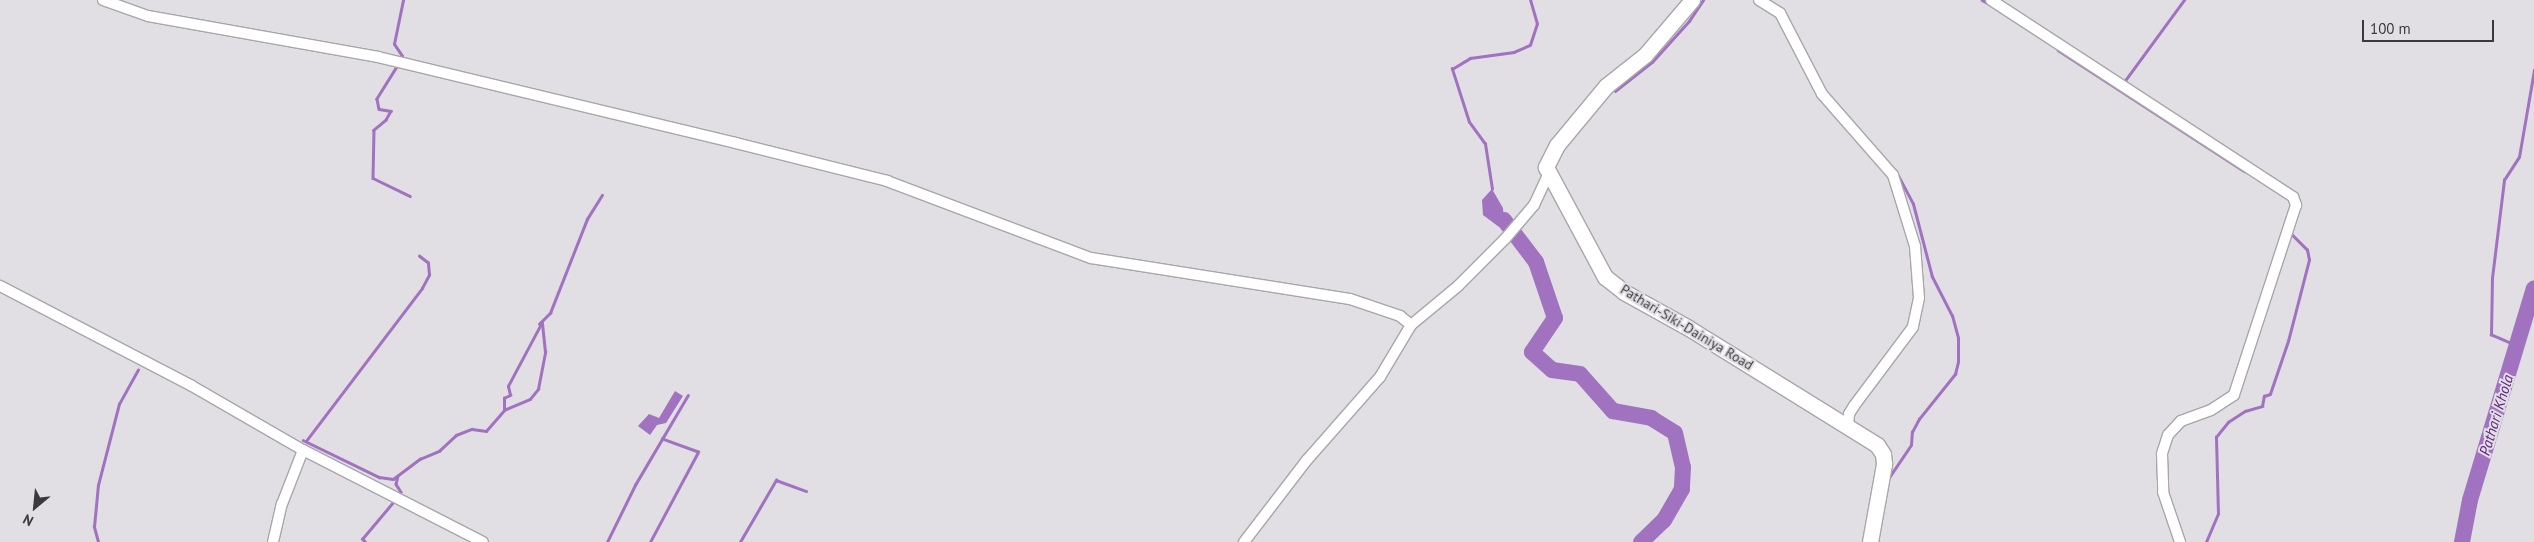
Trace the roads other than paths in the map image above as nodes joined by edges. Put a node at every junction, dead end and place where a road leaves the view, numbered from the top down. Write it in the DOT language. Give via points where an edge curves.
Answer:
graph roads {
  1 [pos="103,0"];
  2 [pos="1692,0"];
  3 [pos="1758,0"];
  4 [pos="1991,0"];
  5 [pos="1549,173"];
  6 [pos="0,286"];
  7 [pos="1411,325"];
  8 [pos="1848,426"];
  9 [pos="303,450"];
  10 [pos="272,542"];
  11 [pos="483,542"];
  12 [pos="1244,542"];
  13 [pos="1870,542"];
  14 [pos="2180,542"];
  1 -- 7 [label="street" via="148,16 378,57 736,143 887,181 1091,258 1350,299 1400,316"];
  2 -- 5 [label="main road" via="1645,55 1606,86 1557,145 1546,167"];
  3 -- 8 [label="street" via="1780,14 1822,94 1893,176 1915,246 1919,298 1913,327 1854,406"];
  4 -- 14 [label="street" via="2293,198 2296,205 2234,395 2211,410 2181,420 2168,435 2162,454 2163,492"];
  5 -- 7 [label="street" via="1534,205 1505,239 1458,286"];
  5 -- 8 [label="main road, Pathari-Siki-Dainiya Road" via="1605,277 1624,292"];
  6 -- 9 [label="street" via="192,386"];
  7 -- 12 [label="street" via="1380,377 1307,460"];
  8 -- 13 [label="main road, Pathari-Siki-Dainiya Road" via="1877,445 1883,454"];
  9 -- 10 [label="street" via="282,504"];
  9 -- 11 [label="street"];
}
